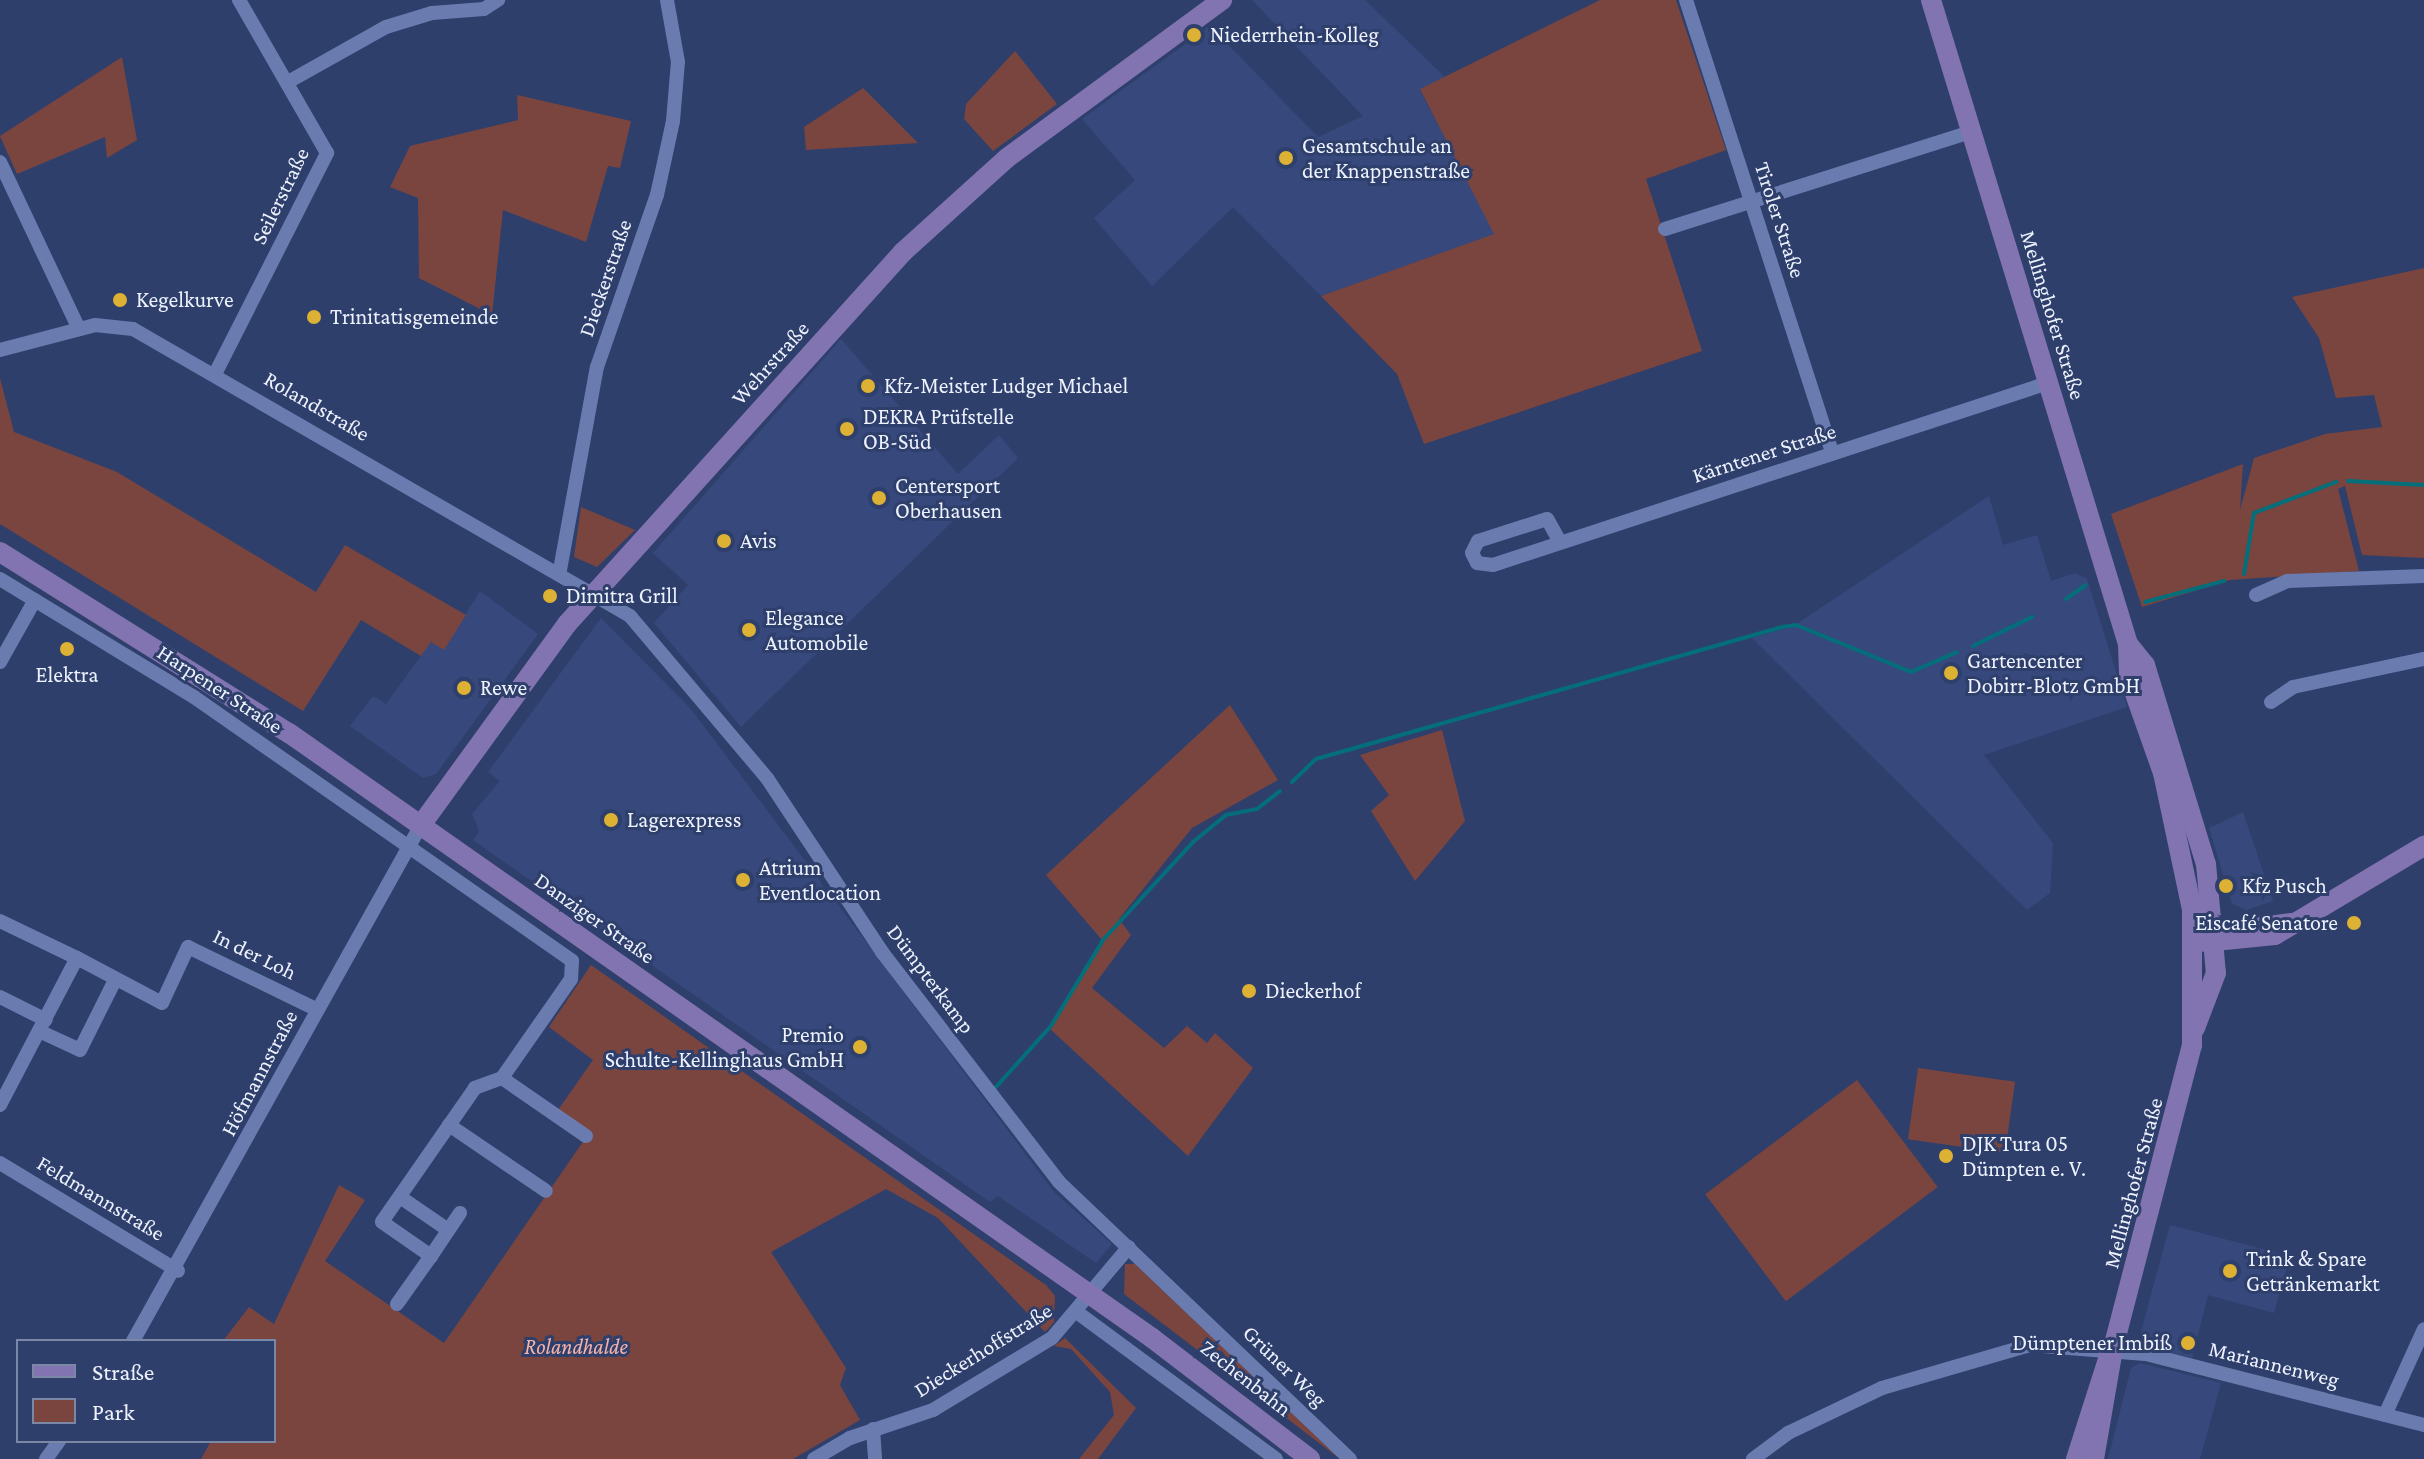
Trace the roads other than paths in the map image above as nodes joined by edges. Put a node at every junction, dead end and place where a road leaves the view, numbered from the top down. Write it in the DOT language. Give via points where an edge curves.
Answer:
graph roads {
  1 [pos="239,0"];
  2 [pos="498,0"];
  3 [pos="667,0"];
  4 [pos="1222,0"];
  5 [pos="1686,0"];
  6 [pos="1931,0"];
  7 [pos="288,82"];
  8 [pos="1971,132"];
  9 [pos="0,162"];
  10 [pos="1752,201"];
  11 [pos="1665,229"];
  12 [pos="79,329"];
  13 [pos="0,350"];
  14 [pos="215,374"];
  15 [pos="2048,383"];
  16 [pos="1832,453"];
  17 [pos="1560,542"];
  18 [pos="0,552"];
  19 [pos="560,570"];
  20 [pos="2424,576"];
  21 [pos="0,579"];
  22 [pos="596,592"];
  23 [pos="2256,595"];
  24 [pos="35,600"];
  25 [pos="2128,644"];
  26 [pos="2424,659"];
  27 [pos="0,662"];
  28 [pos="2271,702"];
  29 [pos="253,708"];
  30 [pos="224,716"];
  31 [pos="421,825"];
  32 [pos="408,846"];
  33 [pos="2424,846"];
  34 [pos="0,921"];
  35 [pos="2216,938"];
  36 [pos="2194,939"];
  37 [pos="77,958"];
  38 [pos="115,980"];
  39 [pos="0,997"];
  40 [pos="318,1010"];
  41 [pos="43,1025"];
  42 [pos="2195,1028"];
  43 [pos="502,1078"];
  44 [pos="0,1105"];
  45 [pos="449,1125"];
  46 [pos="586,1136"];
  47 [pos="0,1163"];
  48 [pos="546,1191"];
  49 [pos="400,1197"];
  50 [pos="460,1213"];
  51 [pos="448,1230"];
  52 [pos="1129,1247"];
  53 [pos="431,1256"];
  54 [pos="178,1271"];
  55 [pos="1092,1295"];
  56 [pos="397,1304"];
  57 [pos="1189,1304"];
  58 [pos="1078,1313"];
  59 [pos="2424,1329"];
  60 [pos="1152,1338"];
  61 [pos="134,1339"];
  62 [pos="2113,1349"];
  63 [pos="2385,1415"];
  64 [pos="2424,1425"];
  65 [pos="873,1429"];
  66 [pos="814,1459"];
  67 [pos="875,1459"];
  68 [pos="1276,1459"];
  69 [pos="1310,1459"];
  70 [pos="1350,1459"];
  71 [pos="1753,1459"];
  72 [pos="2076,1459"];
  73 [pos="2094,1459"];
  1 -- 7 [label="street, Seilerstraße"];
  2 -- 7 [label="street" via="479,11 432,13 386,27"];
  3 -- 19 [label="street, Dieckerstraße" via="678,78 669,143 597,367"];
  4 -- 22 [label="main road, Wehrstraße" via="1007,158 913,243"];
  5 -- 10 [label="street, Tiroler Straße"];
  6 -- 8 [label="main road, Mellinghofer Straße"];
  7 -- 14 [label="street, Seilerstraße" via="326,145 326,160"];
  8 -- 10 [label="street"];
  8 -- 15 [label="main road, Mellinghofer Straße"];
  9 -- 12 [label="street"];
  10 -- 11 [label="street"];
  10 -- 16 [label="street, Tiroler Straße"];
  12 -- 13 [label="street, Rolandstraße"];
  12 -- 14 [label="street, Rolandstraße" via="133,329"];
  14 -- 19 [label="street, Rolandstraße"];
  15 -- 16 [label="street, Kärntener Straße"];
  15 -- 25 [label="main road, Mellinghofer Straße"];
  16 -- 17 [label="street, Kärntener Straße"];
  17 -- 17 [label="street, Kärntener Straße" via="1493,565 1475,561 1478,541 1547,519"];
  18 -- 29 [label="main road, Danziger Straße"];
  19 -- 22 [label="street, Rolandstraße"];
  20 -- 23 [label="street" via="2288,581"];
  21 -- 24 [label="street, Harpener Straße"];
  22 -- 31 [label="main road, Wehrstraße"];
  22 -- 52 [label="street, Dümpterkamp" via="647,631 721,718 882,952 1047,1167"];
  24 -- 27 [label="street"];
  24 -- 30 [label="street, Harpener Straße"];
  25 -- 35 [label="main road, Mellinghofer Straße" via="2145,665 2179,768"];
  25 -- 36 [label="main road, Mellinghofer Straße" via="2129,677 2179,835"];
  26 -- 28 [label="street" via="2293,687"];
  29 -- 30 [label="street"];
  29 -- 31 [label="main road, Danziger Straße"];
  30 -- 32 [label="street, Harpener Straße"];
  31 -- 32 [label="street, Höfmannstraße"];
  31 -- 55 [label="main road, Danziger Straße"];
  32 -- 40 [label="street, Höfmannstraße"];
  32 -- 43 [label="street, Danziger Straße" via="567,956 571,979"];
  33 -- 35 [label="main road" via="2275,935"];
  34 -- 37 [label="street, In der Loh"];
  35 -- 36 [label="main road"];
  35 -- 42 [label="main road, Mellinghofer Straße" via="2213,984"];
  36 -- 42 [label="main road, Mellinghofer Straße"];
  37 -- 38 [label="street, In der Loh"];
  37 -- 41 [label="street"];
  38 -- 40 [label="street, In der Loh" via="162,1003 188,947"];
  38 -- 41 [label="street" via="80,1050"];
  39 -- 41 [label="street"];
  40 -- 54 [label="street, Höfmannstraße"];
  41 -- 44 [label="street"];
  42 -- 62 [label="main road, Mellinghofer Straße"];
  43 -- 45 [label="street" via="481,1082"];
  43 -- 46 [label="street"];
  45 -- 48 [label="street"];
  45 -- 49 [label="street"];
  47 -- 54 [label="street, Feldmannstraße"];
  49 -- 51 [label="street"];
  49 -- 53 [label="street" via="382,1222"];
  50 -- 51 [label="street"];
  51 -- 53 [label="street"];
  52 -- 55 [label="street, Dieckerhoffstraße"];
  52 -- 57 [label="street, Dümpterkamp"];
  53 -- 56 [label="street"];
  54 -- 61 [label="street, Höfmannstraße"];
  55 -- 58 [label="street, Dieckerhoffstraße"];
  55 -- 60 [label="main road, Danziger Straße"];
  57 -- 70 [label="street, Grüner Weg"];
  58 -- 65 [label="street, Dieckerhoffstraße" via="1052,1338 933,1410"];
  58 -- 68 [label="street, Zechenbahn"];
  59 -- 63 [label="street"];
  60 -- 69 [label="main road, Zechenbahn"];
  62 -- 63 [label="street, Mariannenweg"];
  62 -- 71 [label="street, Mariannenweg" via="2030,1345 1928,1371 1788,1433"];
  62 -- 72 [label="main road, Mellinghofer Straße" via="2096,1383"];
  62 -- 73 [label="main road, Mellinghofer Straße"];
  63 -- 64 [label="street, Mariannenweg"];
  65 -- 66 [label="street, Dieckerhoffstraße"];
  65 -- 67 [label="street"];
}
